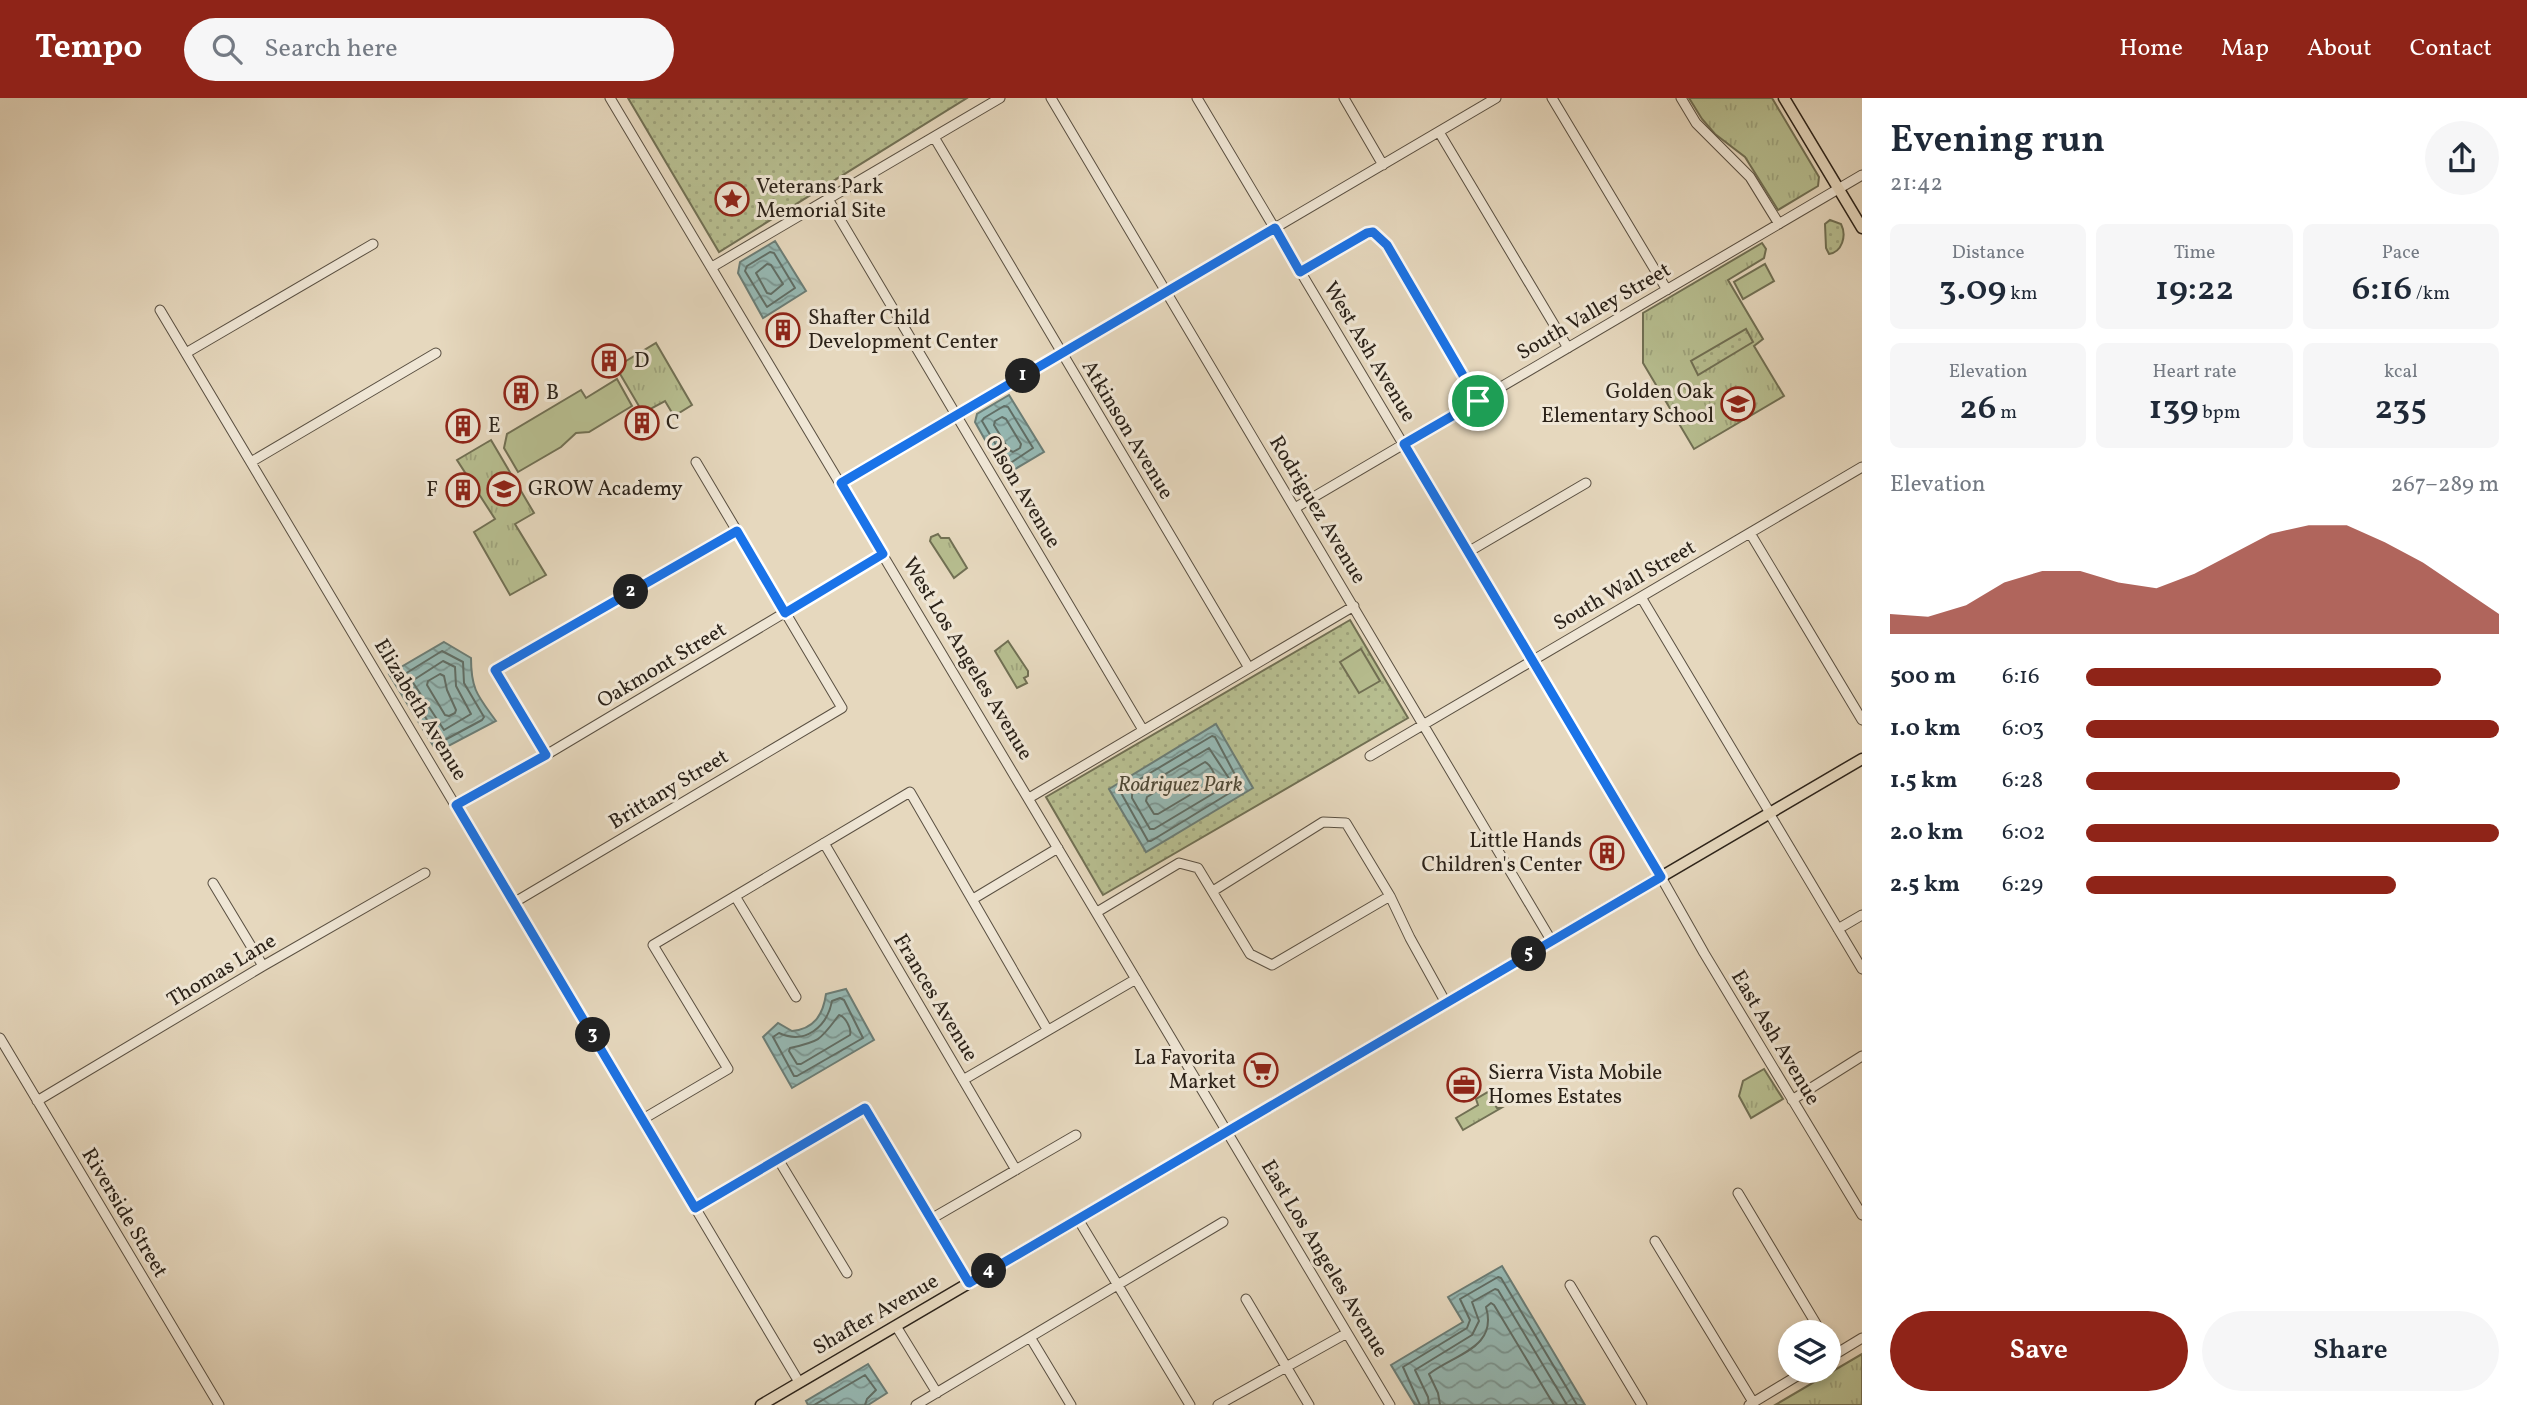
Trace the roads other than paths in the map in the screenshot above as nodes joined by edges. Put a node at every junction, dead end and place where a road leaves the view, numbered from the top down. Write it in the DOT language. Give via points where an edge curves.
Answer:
graph roads {
  1 [pos="610,98"];
  2 [pos="1000,98"];
  3 [pos="1051,98"];
  4 [pos="1197,98"];
  5 [pos="1344,98"];
  6 [pos="1552,98"];
  7 [pos="1681,98"];
  8 [pos="1784,98"];
  9 [pos="1491,99"];
  10 [pos="1439,132"];
  11 [pos="934,137"];
  12 [pos="1383,164"];
  13 [pos="1862,175"];
  14 [pos="1839,189"];
  15 [pos="828,198"];
  16 [pos="1779,224"];
  17 [pos="1275,228"];
  18 [pos="1862,228"];
  19 [pos="373,244"];
  20 [pos="712,267"];
  21 [pos="1300,272"];
  22 [pos="1667,290"];
  23 [pos="1166,292"];
  24 [pos="160,310"];
  25 [pos="1568,348"];
  26 [pos="436,353"];
  27 [pos="186,354"];
  28 [pos="1061,354"];
  29 [pos="1478,401"];
  30 [pos="956,415"];
  31 [pos="1404,444"];
  32 [pos="251,462"];
  33 [pos="695,462"];
  34 [pos="1861,470"];
  35 [pos="841,483"];
  36 [pos="1586,483"];
  37 [pos="1295,508"];
  38 [pos="737,531"];
  39 [pos="1750,533"];
  40 [pos="1468,552"];
  41 [pos="883,554"];
  42 [pos="1641,597"];
  43 [pos="1354,606"];
  44 [pos="785,613"];
  45 [pos="1532,660"];
  46 [pos="1248,668"];
  47 [pos="1862,720"];
  48 [pos="1424,724"];
  49 [pos="1143,730"];
  50 [pos="546,755"];
  51 [pos="1370,756"];
  52 [pos="1862,759"];
  53 [pos="1028,798"];
  54 [pos="456,805"];
  55 [pos="1770,813"];
  56 [pos="824,843"];
  57 [pos="1059,848"];
  58 [pos="425,873"];
  59 [pos="1661,877"];
  60 [pos="214,883"];
  61 [pos="1213,891"];
  62 [pos="735,896"];
  63 [pos="1390,896"];
  64 [pos="973,899"];
  65 [pos="514,902"];
  66 [pos="1097,912"];
  67 [pos="1862,915"];
  68 [pos="1838,929"];
  69 [pos="1551,940"];
  70 [pos="263,966"];
  71 [pos="1862,970"];
  72 [pos="1136,979"];
  73 [pos="796,997"];
  74 [pos="1446,1003"];
  75 [pos="1047,1029"];
  76 [pos="0,1038"];
  77 [pos="1862,1056"];
  78 [pos="963,1080"];
  79 [pos="1792,1100"];
  80 [pos="37,1101"];
  81 [pos="643,1119"];
  82 [pos="1227,1131"];
  83 [pos="1076,1135"];
  84 [pos="778,1158"];
  85 [pos="1016,1170"];
  86 [pos="1738,1193"];
  87 [pos="695,1208"];
  88 [pos="1862,1215"];
  89 [pos="931,1219"];
  90 [pos="1078,1219"];
  91 [pos="1223,1222"];
  92 [pos="1655,1241"];
  93 [pos="847,1273"];
  94 [pos="969,1283"];
  95 [pos="1117,1285"];
  96 [pos="1570,1285"];
  97 [pos="1246,1299"];
  98 [pos="1814,1320"];
  99 [pos="896,1326"];
  100 [pos="1348,1333"];
  101 [pos="1030,1337"];
  102 [pos="1862,1338"];
  103 [pos="1841,1351"];
  104 [pos="1287,1366"];
  105 [pos="799,1382"];
  106 [pos="1786,1383"];
  107 [pos="937,1393"];
  108 [pos="1751,1404"];
  109 [pos="219,1405"];
  110 [pos="761,1405"];
  111 [pos="916,1405"];
  112 [pos="1071,1405"];
  113 [pos="1190,1405"];
  114 [pos="1218,1405"];
  115 [pos="1309,1405"];
  116 [pos="1390,1405"];
  117 [pos="1642,1405"];
  1 -- 20 [label="street, West Los Angeles Avenue"];
  2 -- 11 [label="street"];
  3 -- 23 [label="street, Rodriguez Avenue"];
  4 -- 17 [label="street, West Ash Avenue"];
  5 -- 12 [label="street"];
  6 -- 22 [label="street"];
  7 -- 16 [label="street" via="1696,123 1750,177"];
  8 -- 14 [label="main road"];
  9 -- 10 [label="street"];
  10 -- 12 [label="street"];
  10 -- 25 [label="street"];
  11 -- 15 [label="street"];
  11 -- 28 [label="street, Atkinson Avenue"];
  12 -- 17 [label="street"];
  13 -- 14 [label="street, South Valley Street"];
  14 -- 16 [label="street, South Valley Street"];
  14 -- 18 [label="main road"];
  15 -- 20 [label="street"];
  15 -- 30 [label="street, Olson Avenue"];
  16 -- 22 [label="street, South Valley Street"];
  17 -- 21 [label="street, West Ash Avenue"];
  17 -- 23 [label="street"];
  19 -- 27 [label="street"];
  20 -- 35 [label="street, West Los Angeles Avenue"];
  21 -- 29 [label="street" via="1373,232 1387,245"];
  21 -- 31 [label="street, West Ash Avenue"];
  22 -- 25 [label="street, South Valley Street"];
  23 -- 28 [label="street"];
  23 -- 37 [label="street, Rodriguez Avenue"];
  24 -- 27 [label="street, Elizabeth Avenue"];
  25 -- 29 [label="street, South Valley Street"];
  26 -- 32 [label="street"];
  27 -- 32 [label="street, Elizabeth Avenue"];
  28 -- 30 [label="street"];
  28 -- 46 [label="street, Atkinson Avenue"];
  29 -- 31 [label="street, South Valley Street"];
  30 -- 35 [label="street"];
  30 -- 49 [label="street, Olson Avenue"];
  31 -- 37 [label="street, South Valley Street"];
  31 -- 40 [label="street, West Ash Avenue"];
  32 -- 54 [label="street, Elizabeth Avenue"];
  33 -- 38 [label="street"];
  34 -- 39 [label="street, South Wall Street"];
  35 -- 41 [label="street, West Los Angeles Avenue"];
  36 -- 40 [label="street"];
  37 -- 43 [label="street, Rodriguez Avenue"];
  38 -- 44 [label="street"];
  38 -- 50 [label="street" via="495,670"];
  39 -- 42 [label="street, South Wall Street"];
  39 -- 47 [label="street"];
  40 -- 45 [label="street, West Ash Avenue"];
  41 -- 44 [label="street, Oakmont Street"];
  41 -- 53 [label="street, West Los Angeles Avenue"];
  42 -- 45 [label="street, South Wall Street"];
  42 -- 55 [label="street"];
  43 -- 46 [label="street"];
  43 -- 48 [label="street, Rodriguez Avenue"];
  44 -- 50 [label="street, Oakmont Street"];
  44 -- 65 [label="street, Brittany Street" via="842,708"];
  45 -- 48 [label="street, South Wall Street"];
  45 -- 59 [label="street, West Ash Avenue"];
  46 -- 49 [label="street"];
  48 -- 51 [label="street, South Wall Street"];
  48 -- 69 [label="street, Rodriguez Avenue"];
  49 -- 53 [label="street"];
  50 -- 54 [label="street, Oakmont Street"];
  52 -- 55 [label="main road, Shafter Avenue"];
  53 -- 57 [label="street, West Los Angeles Avenue"];
  54 -- 65 [label="street, Elizabeth Avenue"];
  55 -- 59 [label="main road, Shafter Avenue"];
  55 -- 68 [label="street"];
  56 -- 62 [label="street"];
  56 -- 64 [label="street" via="909,792"];
  56 -- 78 [label="street, Frances Avenue"];
  57 -- 64 [label="street"];
  57 -- 66 [label="street, West Los Angeles Avenue"];
  58 -- 70 [label="street, Thomas Lane"];
  59 -- 69 [label="main road, Shafter Avenue"];
  59 -- 79 [label="street, East Ash Avenue"];
  60 -- 70 [label="street"];
  61 -- 63 [label="street" via="1250,954 1272,965"];
  61 -- 63 [label="street" via="1323,822 1346,823"];
  61 -- 66 [label="street" via="1198,868 1179,863"];
  62 -- 73 [label="street"];
  62 -- 81 [label="street" via="653,945 727,1069"];
  63 -- 74 [label="street"];
  64 -- 75 [label="street"];
  65 -- 81 [label="street, Elizabeth Avenue"];
  66 -- 72 [label="street, West Los Angeles Avenue"];
  67 -- 68 [label="street"];
  68 -- 71 [label="street"];
  69 -- 74 [label="main road, Shafter Avenue"];
  70 -- 80 [label="street, Thomas Lane"];
  72 -- 75 [label="street"];
  72 -- 82 [label="street, West Los Angeles Avenue"];
  74 -- 82 [label="main road, Shafter Avenue"];
  75 -- 78 [label="street"];
  76 -- 80 [label="street, Riverside Street"];
  77 -- 79 [label="street"];
  78 -- 85 [label="street, Frances Avenue"];
  79 -- 88 [label="street, East Ash Avenue"];
  80 -- 109 [label="street, Riverside Street"];
  81 -- 87 [label="street, Elizabeth Avenue"];
  82 -- 90 [label="main road, Shafter Avenue"];
  82 -- 100 [label="street, East Los Angeles Avenue"];
  83 -- 85 [label="street"];
  84 -- 87 [label="street"];
  84 -- 89 [label="street" via="865,1108"];
  84 -- 93 [label="street"];
  85 -- 89 [label="street"];
  86 -- 98 [label="street"];
  87 -- 105 [label="street, Elizabeth Avenue"];
  89 -- 94 [label="street"];
  90 -- 94 [label="main road, Shafter Avenue"];
  90 -- 95 [label="street"];
  91 -- 95 [label="street"];
  92 -- 108 [label="street"];
  94 -- 99 [label="main road, Shafter Avenue"];
  95 -- 101 [label="street"];
  95 -- 113 [label="street"];
  96 -- 117 [label="street"];
  97 -- 104 [label="street"];
  99 -- 105 [label="main road, Shafter Avenue"];
  99 -- 107 [label="street"];
  100 -- 104 [label="street"];
  100 -- 116 [label="street, East Los Angeles Avenue"];
  101 -- 107 [label="street"];
  101 -- 112 [label="street"];
  102 -- 103 [label="street"];
  104 -- 114 [label="street"];
  104 -- 115 [label="street"];
  105 -- 110 [label="main road, Shafter Avenue"];
  106 -- 108 [label="street"];
  107 -- 111 [label="street"];
}
